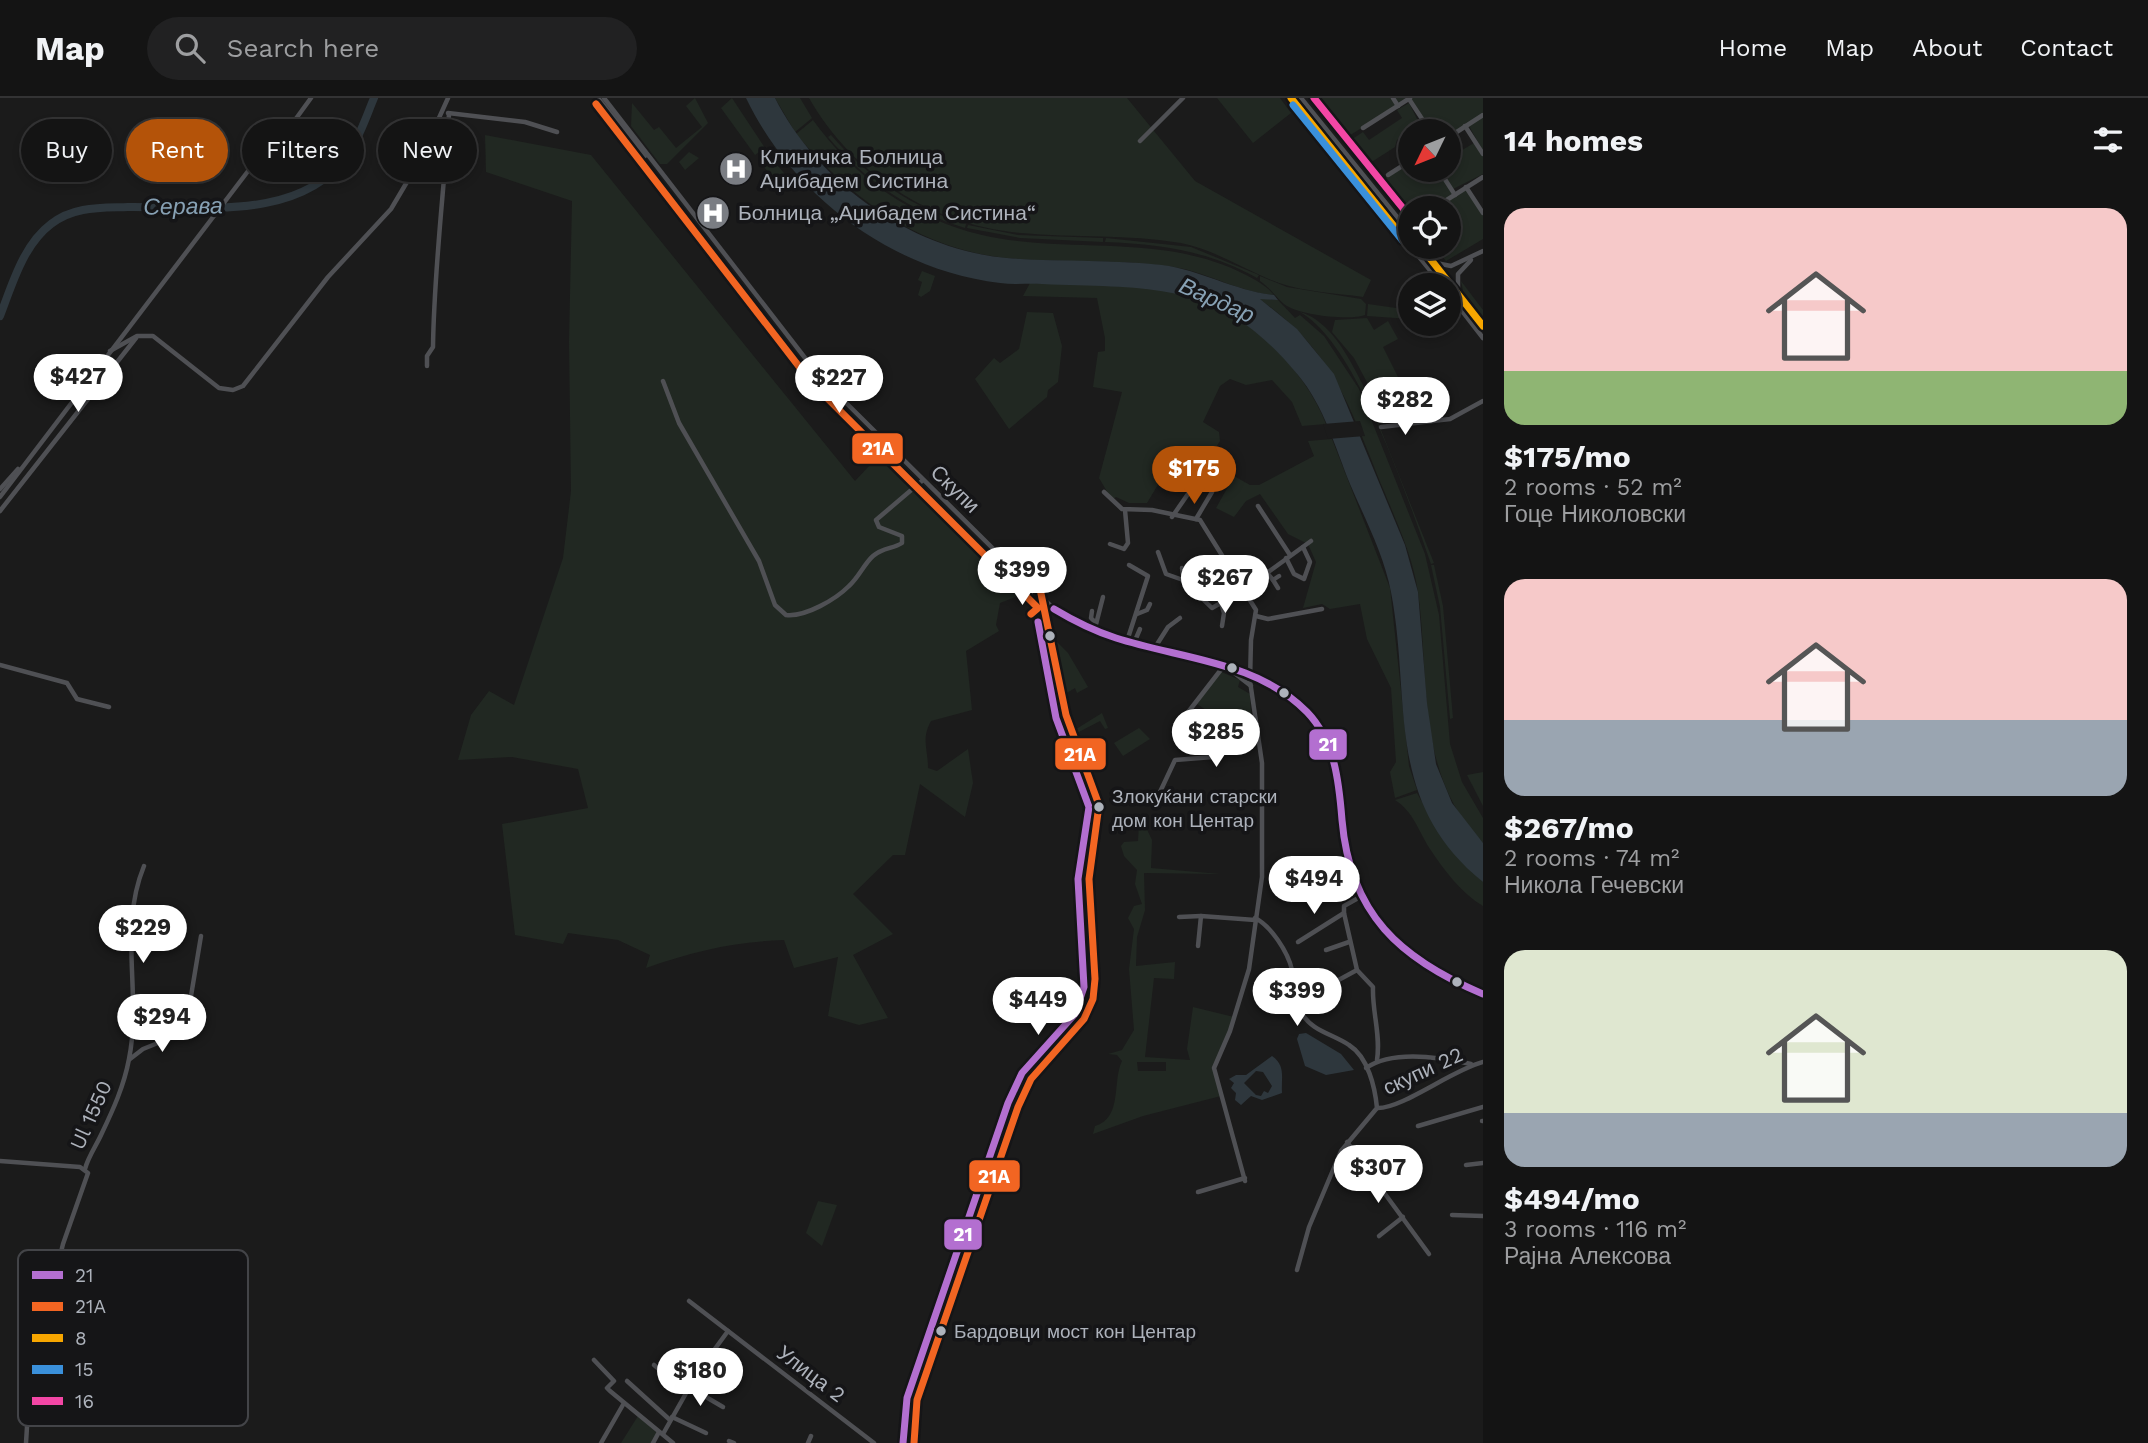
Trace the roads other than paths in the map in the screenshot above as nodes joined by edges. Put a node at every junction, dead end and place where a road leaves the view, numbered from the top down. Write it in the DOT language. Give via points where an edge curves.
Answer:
graph roads {
  1 [pos="311,98"];
  2 [pos="1183,98"];
  3 [pos="1291,98"];
  4 [pos="1301,98"];
  5 [pos="1393,98"];
  6 [pos="1410,98"];
  7 [pos="600,99"];
  8 [pos="447,101"];
  9 [pos="1398,106"];
  10 [pos="449,114"];
  11 [pos="1483,115"];
  12 [pos="1423,119"];
  13 [pos="1465,126"];
  14 [pos="1363,128"];
  15 [pos="1461,129"];
  16 [pos="557,132"];
  17 [pos="1140,141"];
  18 [pos="1483,153"];
  19 [pos="1398,169"];
  20 [pos="1388,176"];
  21 [pos="1483,177"];
  22 [pos="1447,182"];
  23 [pos="1466,187"];
  24 [pos="1455,195"];
  25 [pos="1483,213"];
  26 [pos="1398,218"];
  27 [pos="1398,230"];
  28 [pos="1480,253"];
  29 [pos="1421,259"];
  30 [pos="1433,261"];
  31 [pos="1432,273"];
  32 [pos="1443,273"];
  33 [pos="1459,273"];
  34 [pos="1461,296"];
  35 [pos="1461,310"];
  36 [pos="131,323"];
  37 [pos="1483,326"];
  38 [pos="137,337"];
  39 [pos="1483,338"];
  40 [pos="110,351"];
  41 [pos="427,366"];
  42 [pos="663,381"];
  43 [pos="1483,401"];
  44 [pos="1381,427"];
  45 [pos="26,461"];
  46 [pos="923,480"];
  47 [pos="1197,481"];
  48 [pos="0,489"];
  49 [pos="1104,492"];
  50 [pos="1212,492"];
  51 [pos="0,497"];
  52 [pos="1258,506"];
  53 [pos="1125,510"];
  54 [pos="0,511"];
  55 [pos="1172,517"];
  56 [pos="1196,519"];
  57 [pos="1311,541"];
  58 [pos="1110,544"];
  59 [pos="1303,547"];
  60 [pos="1157,552"];
  61 [pos="1288,557"];
  62 [pos="1129,565"];
  63 [pos="1182,568"];
  64 [pos="1267,572"];
  65 [pos="1279,576"];
  66 [pos="1184,580"];
  67 [pos="1273,580"];
  68 [pos="1264,584"];
  69 [pos="1253,585"];
  70 [pos="1029,586"];
  71 [pos="1278,588"];
  72 [pos="1245,589"];
  73 [pos="1233,594"];
  74 [pos="1103,597"];
  75 [pos="1132,600"];
  76 [pos="1141,603"];
  77 [pos="1221,603"];
  78 [pos="1254,603"];
  79 [pos="1150,604"];
  80 [pos="1054,609"];
  81 [pos="1322,609"];
  82 [pos="1092,611"];
  83 [pos="1137,614"];
  84 [pos="1256,616"];
  85 [pos="1180,618"];
  86 [pos="1038,622"];
  87 [pos="1097,624"];
  88 [pos="1222,626"];
  89 [pos="1140,629"];
  90 [pos="1094,632"];
  91 [pos="1127,641"];
  92 [pos="1134,643"];
  93 [pos="1154,649"];
  94 [pos="0,665"];
  95 [pos="1224,667"];
  96 [pos="1251,675"];
  97 [pos="1258,678"];
  98 [pos="1254,689"];
  99 [pos="109,707"];
  100 [pos="1255,718"];
  101 [pos="1182,720"];
  102 [pos="1160,792"];
  103 [pos="144,866"];
  104 [pos="1360,897"];
  105 [pos="1344,913"];
  106 [pos="1201,916"];
  107 [pos="1179,917"];
  108 [pos="1255,919"];
  109 [pos="201,936"];
  110 [pos="1298,942"];
  111 [pos="1349,943"];
  112 [pos="1198,946"];
  113 [pos="1326,950"];
  114 [pos="1357,970"];
  115 [pos="1322,989"];
  116 [pos="1483,994"];
  117 [pos="129,1060"];
  118 [pos="1377,1060"];
  119 [pos="1483,1062"];
  120 [pos="1471,1065"];
  121 [pos="1366,1068"];
  122 [pos="1483,1107"];
  123 [pos="1377,1108"];
  124 [pos="1418,1126"];
  125 [pos="1347,1142"];
  126 [pos="0,1161"];
  127 [pos="1483,1163"];
  128 [pos="1466,1165"];
  129 [pos="85,1169"];
  130 [pos="1198,1192"];
  131 [pos="1452,1215"];
  132 [pos="1483,1216"];
  133 [pos="1403,1217"];
  134 [pos="1379,1236"];
  135 [pos="62,1250"];
  136 [pos="1430,1254"];
  137 [pos="1297,1270"];
  138 [pos="689,1301"];
  139 [pos="728,1331"];
  140 [pos="594,1360"];
  141 [pos="654,1365"];
  142 [pos="627,1381"];
  143 [pos="687,1390"];
  144 [pos="624,1403"];
  145 [pos="723,1407"];
  146 [pos="671,1419"];
  147 [pos="661,1433"];
  148 [pos="706,1433"];
  149 [pos="811,1436"];
  150 [pos="601,1443"];
  151 [pos="653,1443"];
  152 [pos="673,1443"];
  153 [pos="808,1443"];
  154 [pos="874,1443"];
  155 [pos="904,1443"];
  1 -- 36 [label="street" via="295,120 274,137"];
  2 -- 17 [label="street"];
  3 -- 27 [label="street"];
  4 -- 26 [label="street"];
  5 -- 9 [label="street"];
  6 -- 9 [label="street"];
  6 -- 12 [label="street"];
  7 -- 46 [label="street, Скупи" via="812,367"];
  8 -- 10 [label="street"];
  8 -- 38 [label="street" via="409,181 387,215 328,277 243,386 219,388 159,339"];
  9 -- 14 [label="street"];
  10 -- 16 [label="street" via="525,122"];
  10 -- 41 [label="street" via="440,250 434,276 433,347"];
  11 -- 13 [label="street"];
  13 -- 15 [label="street"];
  13 -- 18 [label="street"];
  19 -- 20 [label="street"];
  21 -- 23 [label="street"];
  22 -- 24 [label="street"];
  23 -- 24 [label="street"];
  23 -- 25 [label="street"];
  28 -- 30 [label="street" via="1449,267"];
  28 -- 33 [label="street"];
  29 -- 31 [label="street"];
  30 -- 32 [label="street"];
  34 -- 37 [label="street"];
  35 -- 39 [label="street"];
  36 -- 38 [label="street"];
  36 -- 40 [label="street"];
  38 -- 40 [label="street"];
  38 -- 54 [label="street"];
  40 -- 45 [label="street"];
  42 -- 46 [label="street" via="679,423 760,561 775,605 786,615 802,614 836,596 872,557 902,542 902,536 878,527 876,520"];
  43 -- 44 [label="street" via="1448,419"];
  45 -- 48 [label="street"];
  45 -- 51 [label="street"];
  46 -- 70 [label="street, Скупи"];
  47 -- 55 [label="street"];
  49 -- 53 [label="street"];
  50 -- 56 [label="street"];
  52 -- 61 [label="street"];
  53 -- 55 [label="street" via="1152,510"];
  53 -- 58 [label="street" via="1129,542 1124,549"];
  55 -- 56 [label="street"];
  56 -- 72 [label="street"];
  57 -- 59 [label="street"];
  59 -- 61 [label="street"];
  59 -- 61 [label="street" via="1310,562 1304,579 1294,574"];
  60 -- 66 [label="street" via="1166,574"];
  61 -- 64 [label="street"];
  62 -- 76 [label="street" via="1148,577"];
  63 -- 66 [label="street"];
  64 -- 67 [label="street"];
  64 -- 69 [label="street"];
  65 -- 67 [label="street"];
  66 -- 77 [label="street" via="1210,607"];
  67 -- 71 [label="street"];
  68 -- 69 [label="street"];
  69 -- 72 [label="street"];
  69 -- 78 [label="street"];
  70 -- 80 [label="street, Скупи"];
  70 -- 86 [label="street"];
  72 -- 73 [label="street"];
  72 -- 78 [label="street"];
  73 -- 77 [label="street"];
  73 -- 78 [label="street" via="1243,594"];
  74 -- 87 [label="street"];
  75 -- 76 [label="street"];
  76 -- 83 [label="street"];
  77 -- 88 [label="street"];
  78 -- 84 [label="street"];
  79 -- 83 [label="street" via="1147,611"];
  80 -- 86 [label="street"];
  80 -- 90 [label="street, Скупи"];
  81 -- 84 [label="street" via="1268,619"];
  82 -- 87 [label="street"];
  83 -- 91 [label="street"];
  84 -- 96 [label="street"];
  85 -- 93 [label="street"];
  86 -- 155 [label="street" via="1056,718 1089,807 1078,879 1083,996 1071,1020 1022,1073 1011,1096 908,1398"];
  87 -- 90 [label="street"];
  89 -- 92 [label="street"];
  90 -- 91 [label="street, Скупи"];
  91 -- 92 [label="street, Скупи"];
  92 -- 93 [label="street, Скупи"];
  93 -- 95 [label="street, Скупи"];
  94 -- 99 [label="street" via="67,683 76,699"];
  95 -- 96 [label="street, Скупи"];
  95 -- 98 [label="street"];
  95 -- 101 [label="street"];
  96 -- 97 [label="street, Скупи"];
  96 -- 98 [label="street"];
  97 -- 98 [label="street"];
  97 -- 104 [label="street, Скупи" via="1303,707 1329,746 1340,785 1347,856"];
  98 -- 100 [label="street"];
  100 -- 102 [label="street" via="1213,757 1175,759"];
  100 -- 108 [label="street" via="1264,785 1262,877"];
  103 -- 117 [label="street, Ul 1550" via="130,915"];
  104 -- 105 [label="street" via="1344,906"];
  104 -- 116 [label="street, Скупи" via="1377,924 1407,954"];
  105 -- 110 [label="street"];
  105 -- 111 [label="street"];
  106 -- 107 [label="street"];
  106 -- 108 [label="street"];
  106 -- 112 [label="street"];
  108 -- 121 [label="street, скупи 22" via="1271,932 1289,961 1303,1016 1323,1033 1350,1046"];
  108 -- 130 [label="street" via="1245,982 1214,1068 1245,1180"];
  109 -- 117 [label="street" via="185,1032 143,1049"];
  111 -- 113 [label="street"];
  111 -- 114 [label="street"];
  114 -- 115 [label="street"];
  114 -- 118 [label="street" via="1373,987"];
  117 -- 129 [label="street, Ul 1550" via="119,1095"];
  118 -- 120 [label="street" via="1443,1058"];
  118 -- 121 [label="street"];
  119 -- 120 [label="street, скупи 22"];
  120 -- 123 [label="street, скупи 22" via="1393,1106"];
  121 -- 123 [label="street, скупи 22"];
  122 -- 124 [label="street"];
  123 -- 125 [label="street, скупи 22"];
  125 -- 133 [label="street"];
  125 -- 137 [label="street, скупи 22" via="1309,1227"];
  126 -- 129 [label="street"];
  127 -- 128 [label="street"];
  129 -- 135 [label="street, Ul 1550"];
  131 -- 132 [label="street"];
  133 -- 134 [label="street"];
  133 -- 136 [label="street"];
  138 -- 139 [label="street, Улица 2"];
  139 -- 143 [label="street"];
  139 -- 154 [label="street, Улица 2"];
  140 -- 144 [label="street" via="614,1381 607,1388"];
  141 -- 143 [label="street"];
  142 -- 146 [label="street"];
  143 -- 145 [label="street"];
  143 -- 146 [label="street"];
  144 -- 147 [label="street"];
  144 -- 150 [label="street"];
  146 -- 147 [label="street"];
  146 -- 148 [label="street"];
  147 -- 151 [label="street"];
  147 -- 152 [label="street"];
  149 -- 153 [label="street"];
}
